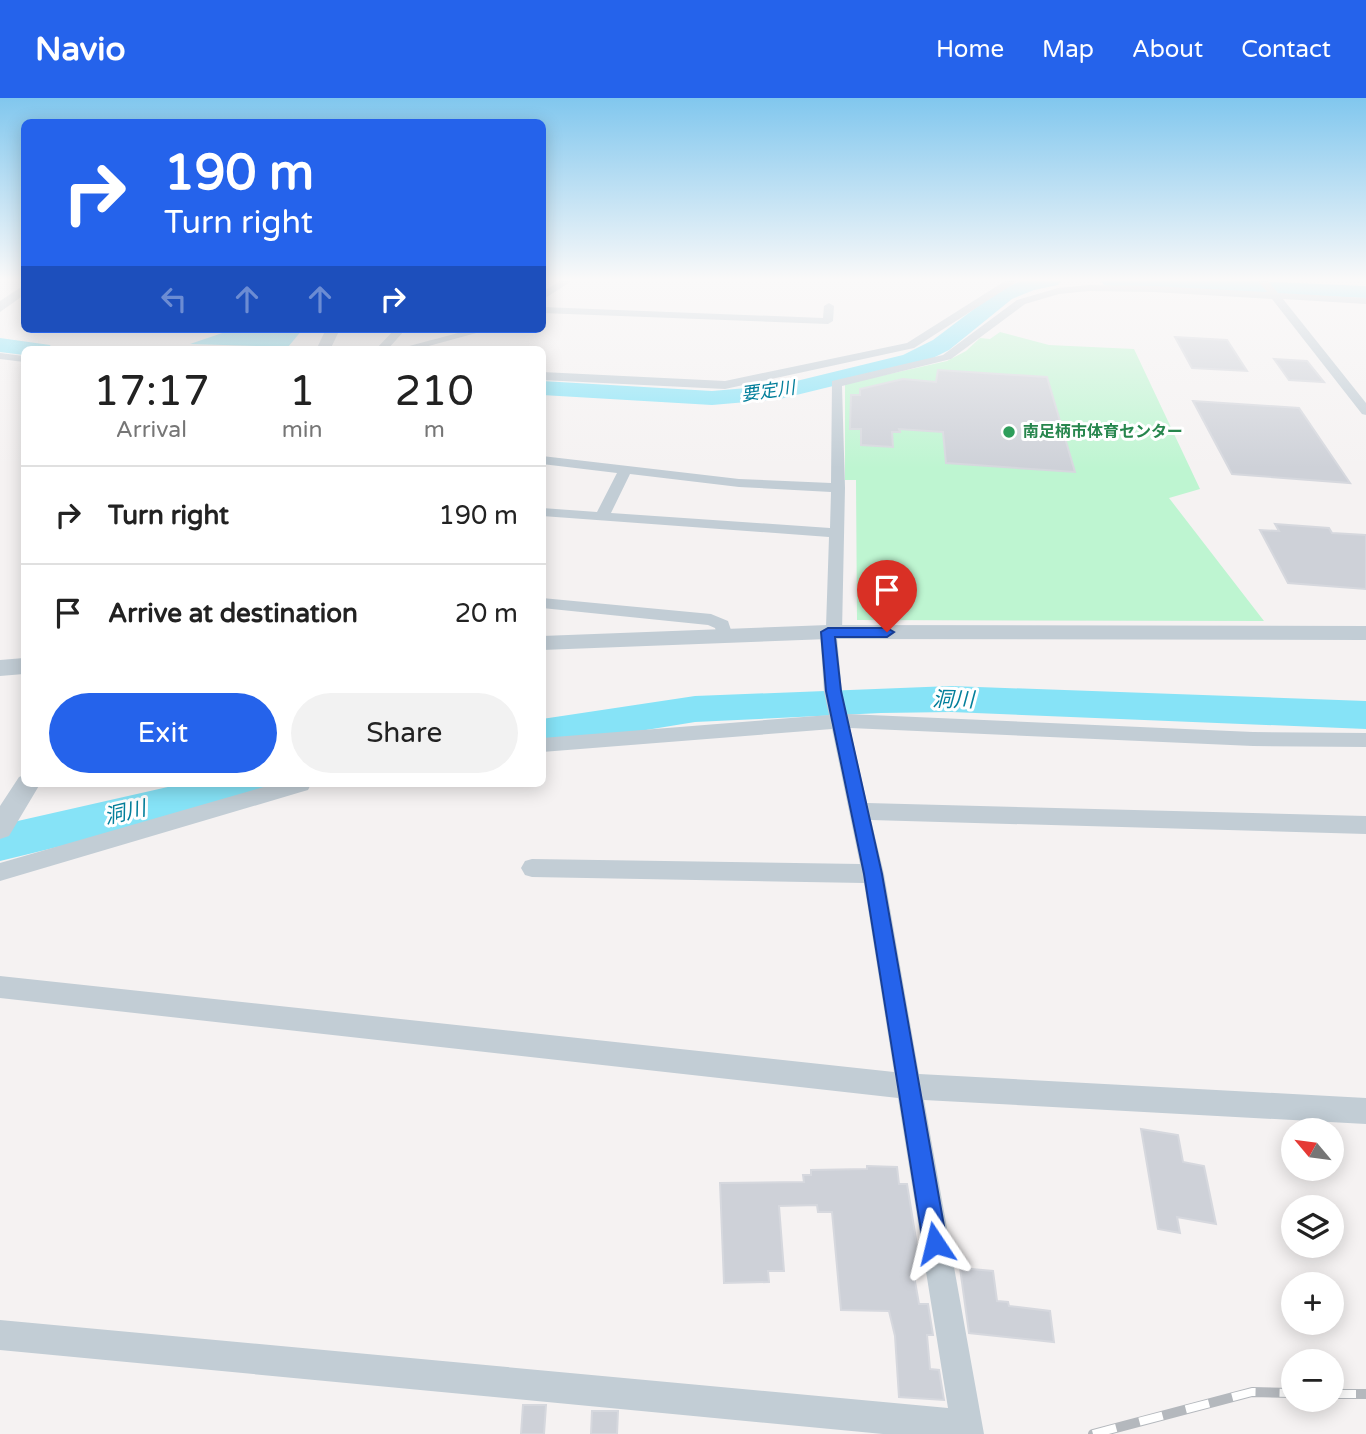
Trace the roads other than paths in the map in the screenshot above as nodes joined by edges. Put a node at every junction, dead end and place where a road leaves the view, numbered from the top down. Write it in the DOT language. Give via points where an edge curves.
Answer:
graph roads {
  1 [pos="914,343"];
  2 [pos="965,343"];
  3 [pos="1312,343"];
  4 [pos="0,356"];
  5 [pos="21,359"];
  6 [pos="546,376"];
  7 [pos="1366,411"];
  8 [pos="546,461"];
  9 [pos="625,471"];
  10 [pos="838,488"];
  11 [pos="546,512"];
  12 [pos="601,517"];
  13 [pos="836,533"];
  14 [pos="546,603"];
  15 [pos="831,632"];
  16 [pos="1366,633"];
  17 [pos="725,636"];
  18 [pos="546,643"];
  19 [pos="21,666"];
  20 [pos="0,668"];
  21 [pos="838,709"];
  22 [pos="1366,740"];
  23 [pos="546,745"];
  24 [pos="26,787"];
  25 [pos="291,787"];
  26 [pos="860,811"];
  27 [pos="1366,825"];
  28 [pos="0,828"];
  29 [pos="532,868"];
  30 [pos="0,872"];
  31 [pos="873,874"];
  32 [pos="0,987"];
  33 [pos="908,1086"];
  34 [pos="1366,1111"];
  35 [pos="0,1335"];
  36 [pos="967,1430"];
  1 -- 6 [label="street" via="742,383"];
  2 -- 10 [label="street" via="947,357 836,384"];
  3 -- 7 [label="street"];
  4 -- 5 [label="street"];
  8 -- 9 [label="street"];
  9 -- 10 [label="street"];
  9 -- 12 [label="street"];
  10 -- 13 [label="street"];
  11 -- 12 [label="street"];
  12 -- 13 [label="street"];
  13 -- 15 [label="street"];
  14 -- 17 [label="street" via="711,620 722,625"];
  15 -- 16 [label="street"];
  15 -- 17 [label="street"];
  15 -- 21 [label="street"];
  17 -- 18 [label="street"];
  19 -- 20 [label="street"];
  21 -- 22 [label="street" via="1253,739"];
  21 -- 23 [label="street"];
  21 -- 26 [label="street"];
  24 -- 28 [label="street"];
  25 -- 30 [label="street"];
  26 -- 27 [label="street"];
  26 -- 31 [label="street"];
  29 -- 31 [label="street"];
  31 -- 33 [label="street"];
  32 -- 33 [label="street"];
  33 -- 34 [label="street"];
  33 -- 36 [label="street"];
  35 -- 36 [label="street"];
}
